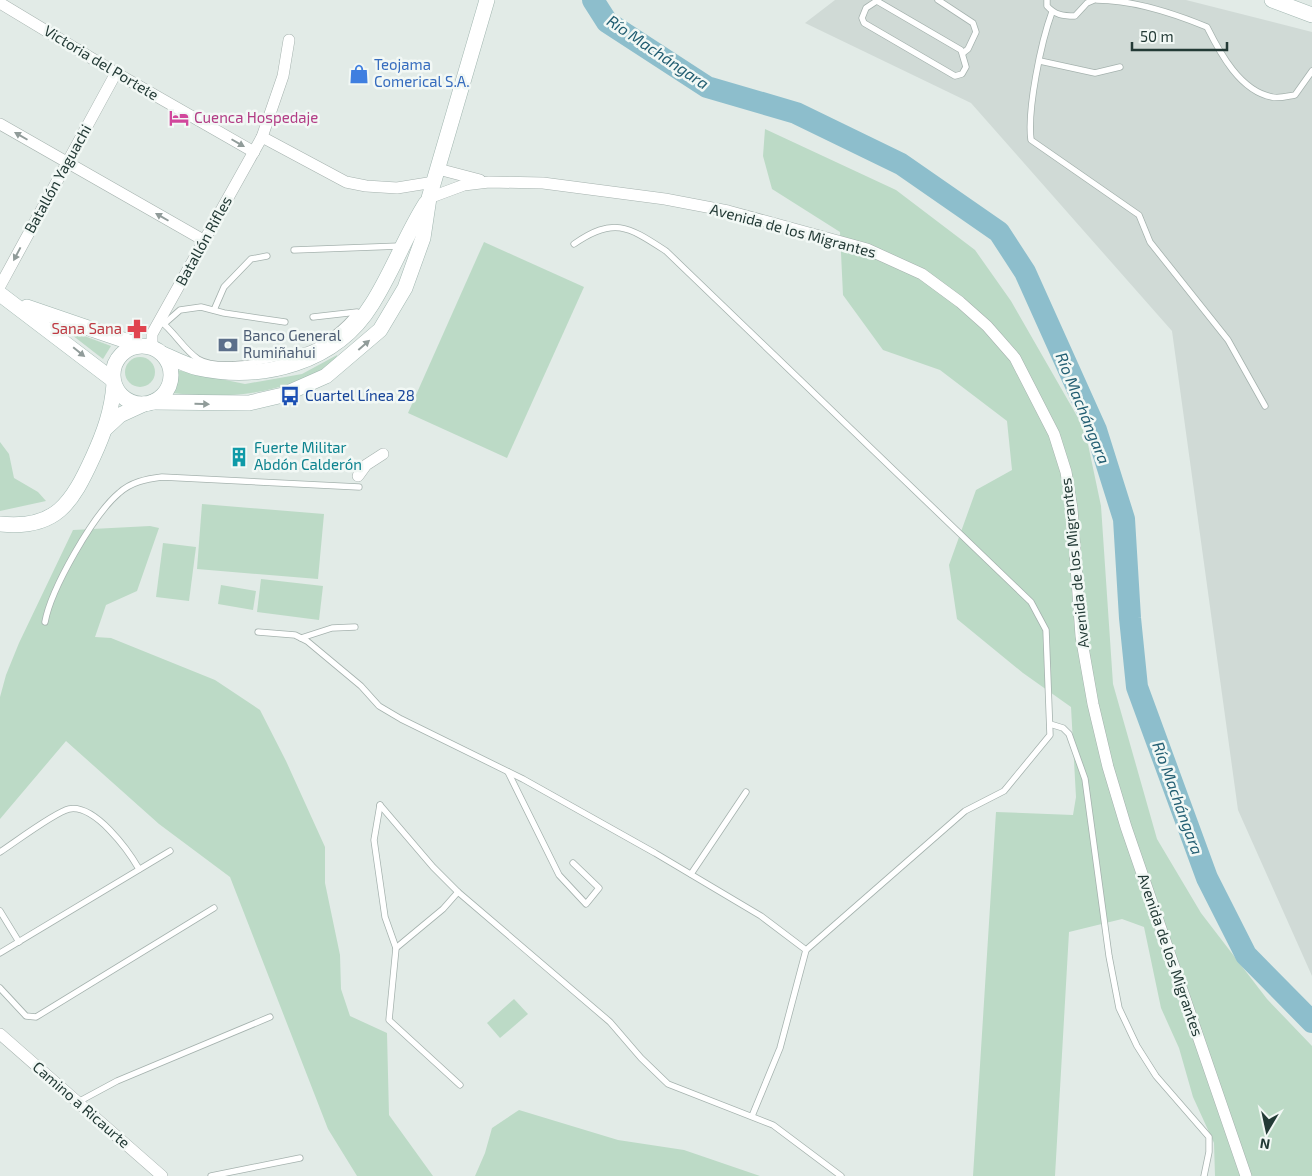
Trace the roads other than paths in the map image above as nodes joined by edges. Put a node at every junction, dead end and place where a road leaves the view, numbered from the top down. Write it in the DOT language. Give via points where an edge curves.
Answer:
graph roads {
  1 [pos="487,0"];
  2 [pos="877,0"];
  3 [pos="938,0"];
  4 [pos="1047,0"];
  5 [pos="1095,0"];
  6 [pos="1272,0"];
  7 [pos="0,2"];
  8 [pos="1052,12"];
  9 [pos="1312,15"];
  10 [pos="290,40"];
  11 [pos="963,52"];
  12 [pos="1040,61"];
  13 [pos="1120,67"];
  14 [pos="1312,71"];
  15 [pos="116,73"];
  16 [pos="0,124"];
  17 [pos="262,137"];
  18 [pos="254,152"];
  19 [pos="66,162"];
  20 [pos="436,175"];
  21 [pos="490,182"];
  22 [pos="429,198"];
  23 [pos="205,241"];
  24 [pos="574,244"];
  25 [pos="402,246"];
  26 [pos="294,250"];
  27 [pos="267,256"];
  28 [pos="0,286"];
  29 [pos="6,298"];
  30 [pos="214,310"];
  31 [pos="360,312"];
  32 [pos="313,317"];
  33 [pos="286,322"];
  34 [pos="162,323"];
  35 [pos="151,349"];
  36 [pos="114,382"];
  37 [pos="148,403"];
  38 [pos="1265,406"];
  39 [pos="106,428"];
  40 [pos="383,454"];
  41 [pos="359,481"];
  42 [pos="0,524"];
  43 [pos="45,622"];
  44 [pos="356,627"];
  45 [pos="258,632"];
  46 [pos="301,638"];
  47 [pos="1050,724"];
  48 [pos="508,772"];
  49 [pos="746,792"];
  50 [pos="170,851"];
  51 [pos="0,852"];
  52 [pos="573,863"];
  53 [pos="139,869"];
  54 [pos="691,874"];
  55 [pos="458,892"];
  56 [pos="214,908"];
  57 [pos="0,911"];
  58 [pos="20,942"];
  59 [pos="396,948"];
  60 [pos="806,950"];
  61 [pos="0,953"];
  62 [pos="1,992"];
  63 [pos="270,1017"];
  64 [pos="0,1034"];
  65 [pos="460,1085"];
  66 [pos="78,1102"];
  67 [pos="752,1116"];
  68 [pos="300,1158"];
  69 [pos="162,1176"];
  70 [pos="211,1176"];
  71 [pos="841,1176"];
  72 [pos="1204,1176"];
  73 [pos="1246,1176"];
  1 -- 20 [label="main road"];
  2 -- 11 [label="lane"];
  2 -- 11 [label="lane" via="866,8 862,18 864,23 954,76 962,74 966,67"];
  3 -- 11 [label="lane" via="973,23 976,32 968,49"];
  4 -- 8 [label="lane"];
  5 -- 8 [label="lane" via="1087,2 1075,16"];
  5 -- 14 [label="lane" via="1115,0 1207,27 1216,45 1249,88 1272,98 1295,95"];
  6 -- 9 [label="main road"];
  7 -- 15 [label="street, Victoria del Portete"];
  8 -- 12 [label="lane"];
  10 -- 17 [label="street, Batallón Rifles" via="283,76"];
  12 -- 13 [label="lane" via="1096,73"];
  12 -- 38 [label="lane" via="1029,124 1031,140 1139,214 1150,242 1228,340"];
  15 -- 18 [label="street, Victoria del Portete, one-way"];
  15 -- 19 [label="street, Batallón Yaguachi"];
  19 -- 16 [label="street, one-way"];
  17 -- 18 [label="street, Batallón Rifles"];
  17 -- 20 [label="street" via="346,182 397,188"];
  18 -- 23 [label="street, Batallón Rifles"];
  23 -- 19 [label="street, one-way"];
  19 -- 28 [label="street, Batallón Yaguachi, one-way"];
  20 -- 21 [label="street"];
  20 -- 22 [label="main road"];
  21 -- 22 [label="street" via="464,185"];
  21 -- 73 [label="street, Avenida de los Migrantes" via="543,183 665,199 728,211 867,249 922,274 987,326 1015,358 1054,434 1066,472 1072,509 1081,636 1108,767"];
  22 -- 25 [label="main road"];
  37 -- 22 [label="main road, one-way" via="249,403 283,395 326,376 380,330 392,312 405,288 423,238"];
  23 -- 34 [label="street, Batallón Rifles"];
  24 -- 47 [label="lane" via="589,234 616,227 635,230 666,250 1031,602 1046,630"];
  25 -- 26 [label="lane"];
  25 -- 31 [label="main road" via="397,260"];
  27 -- 30 [label="lane" via="251,259 244,266 224,288"];
  29 -- 35 [label="main road"];
  29 -- 36 [label="main road, one-way"];
  30 -- 33 [label="lane"];
  30 -- 34 [label="lane" via="190,307"];
  31 -- 32 [label="lane"];
  31 -- 34 [label="lane" via="309,350 237,364 199,359"];
  31 -- 35 [label="main road" via="337,342 314,357 287,367 244,373 221,372 196,368"];
  34 -- 35 [label="street, Batallón Rifles" via="152,334"];
  35 -- 36 [label="main road" via="123,352 114,367"];
  35 -- 37 [label="main road" via="171,371 161,397"];
  36 -- 37 [label="main road" via="124,398"];
  36 -- 39 [label="main road"];
  37 -- 39 [label="main road" via="125,411"];
  39 -- 42 [label="main road" via="70,501 56,513 38,521 19,526"];
  40 -- 41 [label="street" via="366,465"];
  41 -- 43 [label="lane" via="144,479 119,493 78,546 48,604"];
  44 -- 46 [label="lane" via="332,628"];
  45 -- 46 [label="lane"];
  46 -- 48 [label="lane" via="361,686 379,706"];
  47 -- 60 [label="lane" via="1050,735 1004,790 965,811"];
  47 -- 72 [label="lane" via="1063,728 1069,734 1085,779 1119,1008 1156,1076 1209,1137"];
  48 -- 52 [label="lane" via="559,875 586,904 599,888"];
  48 -- 54 [label="lane"];
  49 -- 54 [label="lane"];
  50 -- 53 [label="lane"];
  51 -- 53 [label="lane" via="64,811 81,809 90,813 126,846"];
  53 -- 58 [label="lane"];
  54 -- 60 [label="lane" via="761,916"];
  55 -- 59 [label="lane" via="443,909"];
  55 -- 59 [label="lane" via="380,805 374,840 386,917"];
  55 -- 67 [label="lane" via="610,1022 668,1084"];
  56 -- 62 [label="lane" via="36,1017 26,1016"];
  57 -- 58 [label="lane"];
  58 -- 61 [label="lane"];
  59 -- 65 [label="lane" via="389,1020"];
  60 -- 67 [label="lane" via="780,1048"];
  63 -- 66 [label="lane" via="117,1081"];
  64 -- 66 [label="street, Camino a Ricaurte"];
  66 -- 69 [label="street, Camino a Ricaurte"];
  67 -- 71 [label="lane" via="773,1125"];
  68 -- 70 [label="lane"];
}
